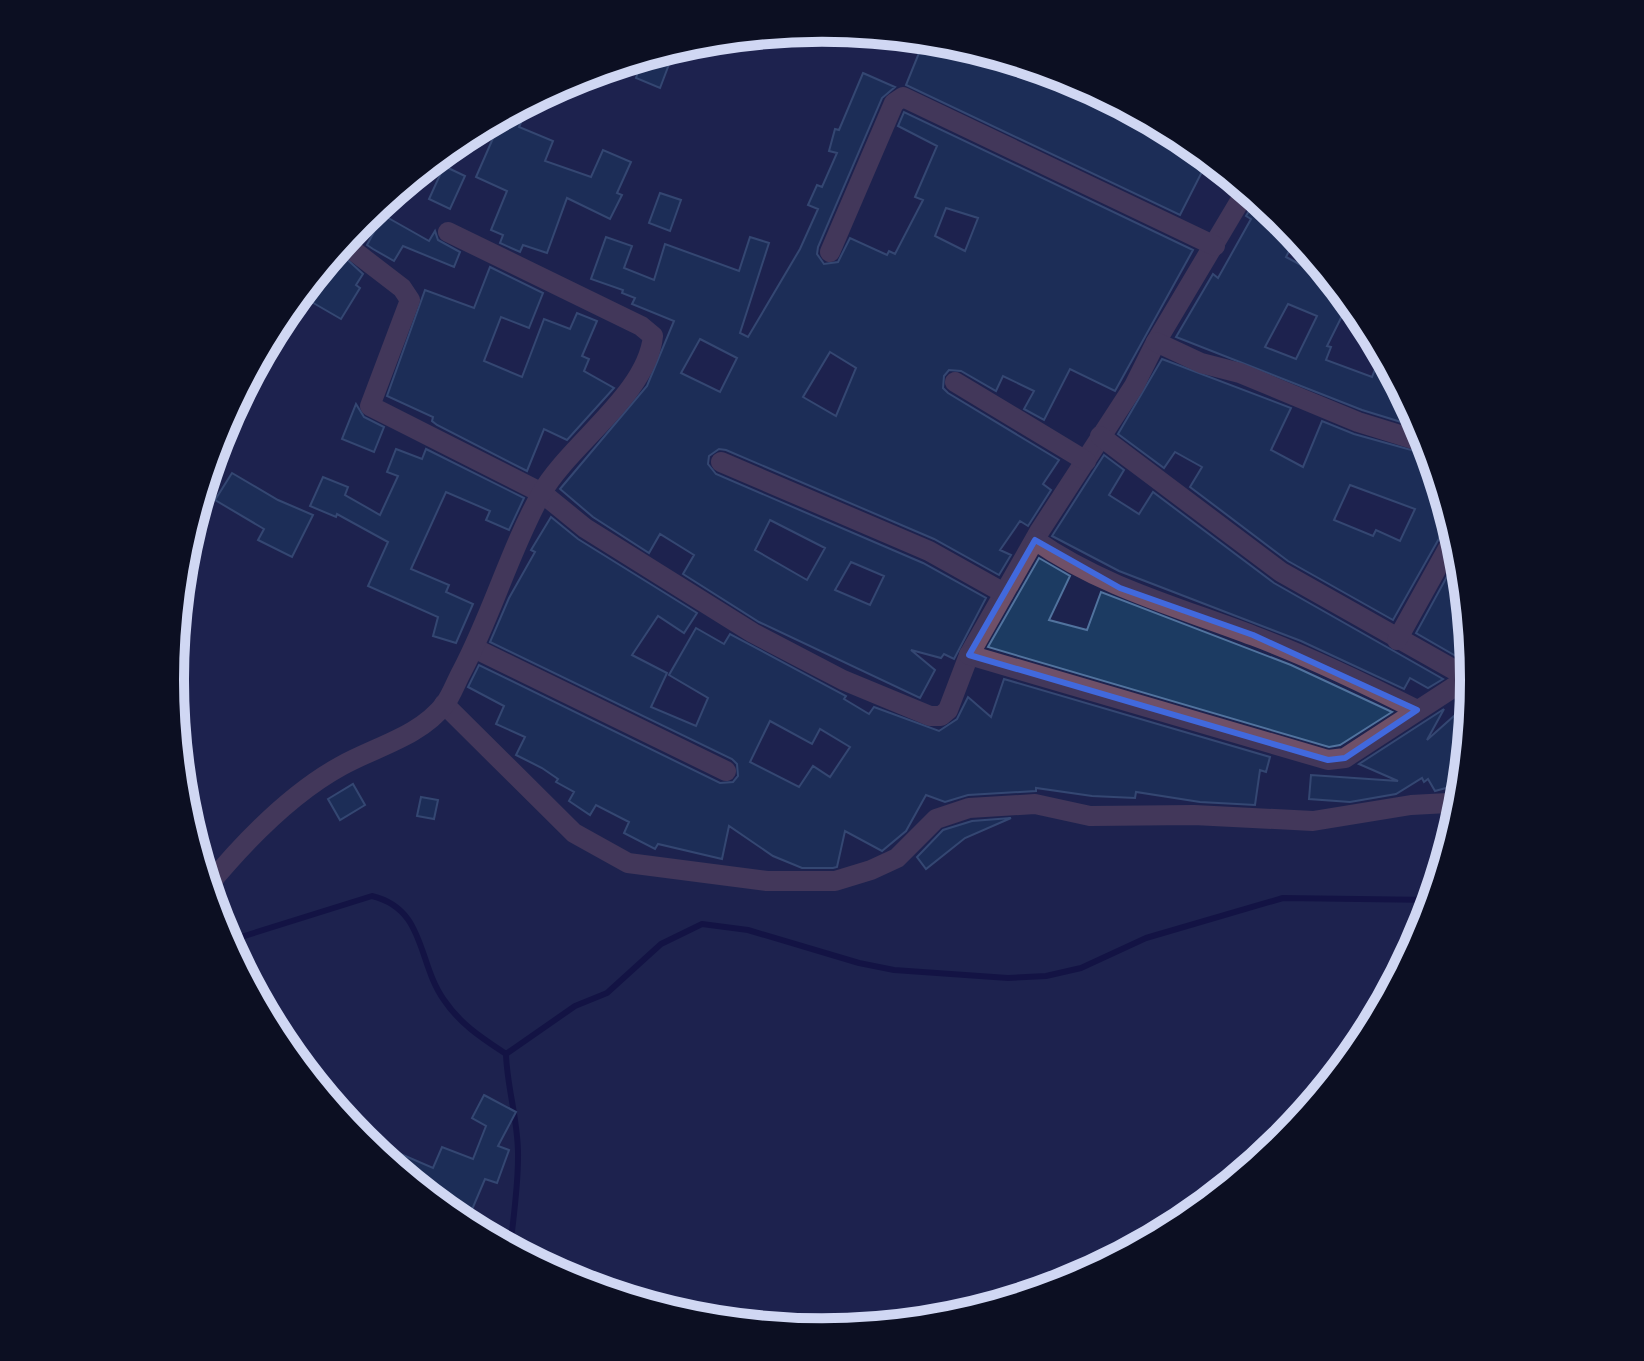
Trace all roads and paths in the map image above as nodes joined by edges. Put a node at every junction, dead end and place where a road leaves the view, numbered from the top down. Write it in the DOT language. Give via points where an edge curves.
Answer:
graph roads {
  1 [pos="1242,199"];
  2 [pos="448,232"];
  3 [pos="1215,246"];
  4 [pos="352,249"];
  5 [pos="830,252"];
  6 [pos="1156,342"];
  7 [pos="955,382"];
  8 [pos="1100,436"];
  9 [pos="1413,439"];
  10 [pos="1086,461"];
  11 [pos="721,462"];
  12 [pos="542,493"];
  13 [pos="1035,540"];
  14 [pos="1447,551"];
  15 [pos="1004,593"];
  16 [pos="1397,640"];
  17 [pos="474,648"];
  18 [pos="969,655"];
  19 [pos="1460,671"];
  20 [pos="1460,683"];
  21 [pos="444,704"];
  22 [pos="1417,710"];
  23 [pos="726,771"];
  24 [pos="1448,803"];
  25 [pos="215,878"];
  1 -- 3 [label="street"];
  2 -- 12 [label="street" via="653,336 639,373"];
  3 -- 5 [label="street" via="903,97 894,103"];
  3 -- 6 [label="street"];
  4 -- 12 [label="street" via="410,300 370,406"];
  6 -- 8 [label="street"];
  6 -- 9 [label="street"];
  7 -- 10 [label="street"];
  8 -- 10 [label="street"];
  8 -- 16 [label="street" via="1281,572"];
  10 -- 13 [label="street"];
  11 -- 15 [label="street" via="915,545"];
  12 -- 17 [label="street"];
  12 -- 18 [label="street" via="585,528 753,633 843,680 930,716 948,710"];
  13 -- 15 [label="street"];
  13 -- 22 [label="street" via="1120,588 1253,635"];
  14 -- 16 [label="street"];
  15 -- 18 [label="street"];
  16 -- 19 [label="street"];
  17 -- 21 [label="street"];
  17 -- 23 [label="street"];
  18 -- 22 [label="street" via="1328,760 1345,758"];
  20 -- 22 [label="street"];
  21 -- 24 [label="street" via="587,841 628,863 767,881 835,881 871,870 897,858 936,819 969,808 1035,804 1090,816 1313,821"];
  21 -- 25 [label="street" via="415,730 341,766 303,793"];
}
